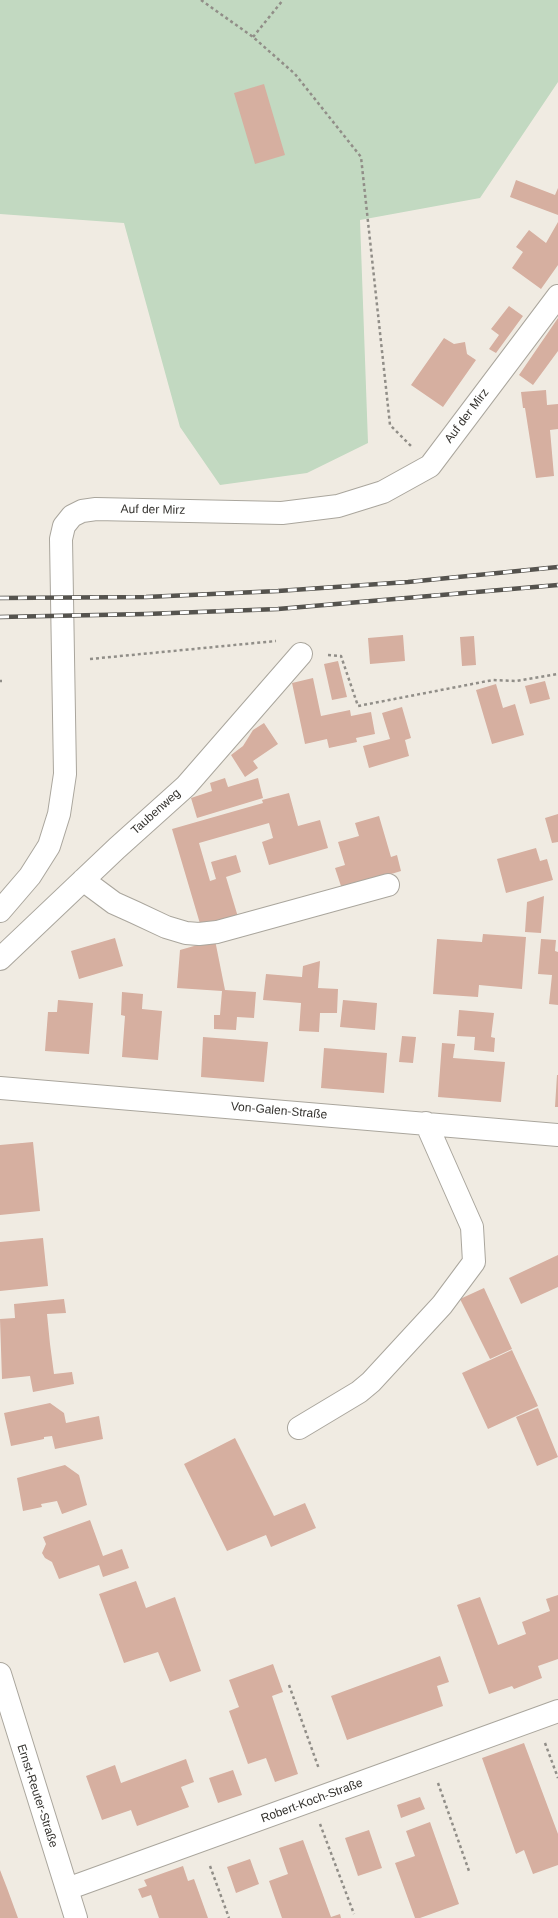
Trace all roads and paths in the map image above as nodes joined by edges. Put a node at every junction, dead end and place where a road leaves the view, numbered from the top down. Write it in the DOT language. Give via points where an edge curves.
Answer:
graph roads {
  1 [pos="201,0"];
  2 [pos="283,0"];
  3 [pos="253,37"];
  4 [pos="558,296"];
  5 [pos="430,466"];
  6 [pos="301,654"];
  7 [pos="116,656"];
  8 [pos="558,674"];
  9 [pos="83,880"];
  10 [pos="388,885"];
  11 [pos="0,910"];
  12 [pos="0,959"];
  13 [pos="0,1088"];
  14 [pos="426,1124"];
  15 [pos="558,1134"];
  16 [pos="299,1428"];
  17 [pos="1,1682"];
  18 [pos="289,1685"];
  19 [pos="558,1711"];
  20 [pos="537,1720"];
  21 [pos="429,1758"];
  22 [pos="558,1778"];
  23 [pos="320,1798"];
  24 [pos="202,1841"];
  25 [pos="469,1871"];
  26 [pos="67,1889"];
  27 [pos="354,1914"];
  28 [pos="76,1918"];
  29 [pos="229,1918"];
  1 -- 3 [label="path"];
  2 -- 3 [label="path"];
  3 -- 5 [label="path" via="296,74 362,157 390,426"];
  4 -- 5 [label="street, Auf der Mirz"];
  5 -- 11 [label="street, Auf der Mirz" via="383,492 338,506 282,513 96,509 72,516 64,526 61,538 65,774 59,814 48,846 30,876"];
  6 -- 7 [label="path" via="276,641"];
  6 -- 8 [label="path" via="341,656 358,706 493,680 516,681"];
  6 -- 9 [label="street, Taubenweg" via="186,786"];
  9 -- 10 [label="street" via="114,903 173,929 199,934 217,932"];
  9 -- 12 [label="street, Taubenweg"];
  13 -- 14 [label="street, Von-Galen-Straße"];
  14 -- 15 [label="street, Von-Galen-Straße"];
  14 -- 16 [label="street" via="472,1227 474,1262 442,1305 371,1382"];
  17 -- 26 [label="street, Ernst-Reuter-Straße"];
  18 -- 23 [label="path"];
  19 -- 20 [label="street, Robert-Koch-Straße"];
  20 -- 21 [label="street, Robert-Koch-Straße"];
  20 -- 22 [label="path"];
  21 -- 23 [label="street, Robert-Koch-Straße"];
  21 -- 25 [label="path"];
  23 -- 24 [label="street, Robert-Koch-Straße"];
  23 -- 27 [label="path"];
  24 -- 26 [label="street, Robert-Koch-Straße"];
  24 -- 29 [label="path"];
  26 -- 28 [label="street, Ernst-Reuter-Straße"];
}
